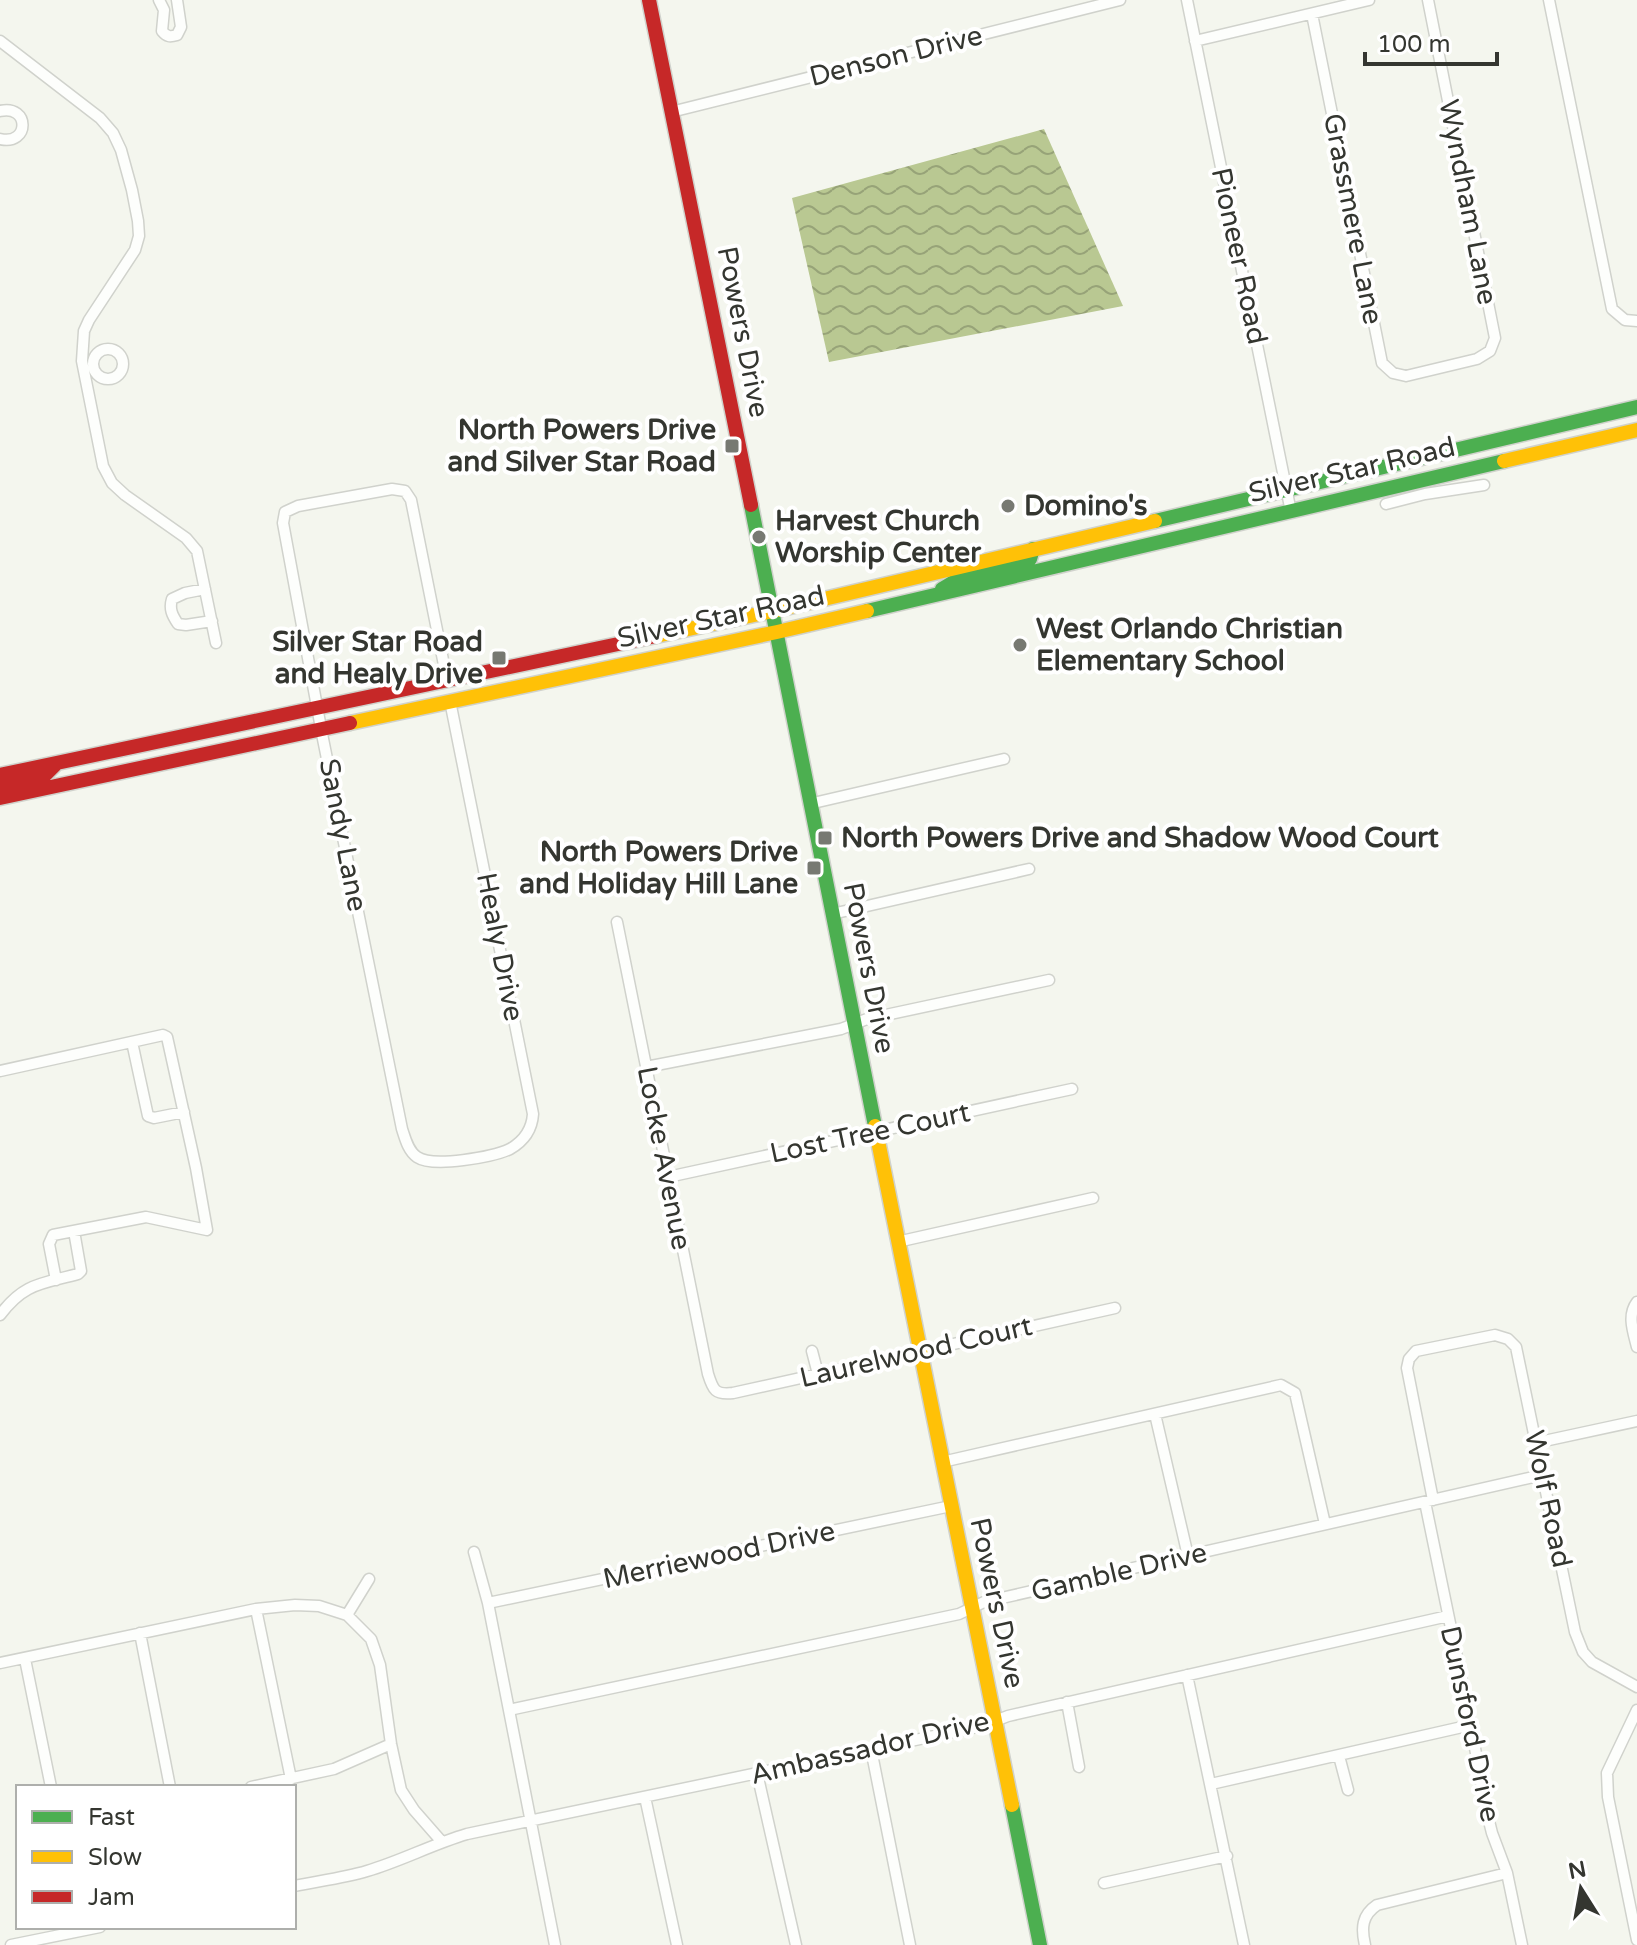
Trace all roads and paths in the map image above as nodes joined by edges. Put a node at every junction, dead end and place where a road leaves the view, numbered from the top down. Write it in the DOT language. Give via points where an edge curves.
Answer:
graph roads {
  1 [pos="159,0"];
  2 [pos="177,0"];
  3 [pos="649,0"];
  4 [pos="1120,0"];
  5 [pos="1187,0"];
  6 [pos="1369,0"];
  7 [pos="1428,0"];
  8 [pos="1549,0"];
  9 [pos="1312,14"];
  10 [pos="0,41"];
  11 [pos="1195,41"];
  12 [pos="0,111"];
  13 [pos="671,112"];
  14 [pos="0,139"];
  15 [pos="1637,321"];
  16 [pos="1439,368"];
  17 [pos="1637,407"];
  18 [pos="1637,430"];
  19 [pos="1476,445"];
  20 [pos="1484,485"];
  21 [pos="1286,490"];
  22 [pos="1360,495"];
  23 [pos="1386,504"];
  24 [pos="1291,512"];
  25 [pos="1033,549"];
  26 [pos="205,589"];
  27 [pos="927,597"];
  28 [pos="773,611"];
  29 [pos="212,621"];
  30 [pos="777,632"];
  31 [pos="216,643"];
  32 [pos="447,680"];
  33 [pos="450,701"];
  34 [pos="317,707"];
  35 [pos="322,729"];
  36 [pos="1004,759"];
  37 [pos="57,763"];
  38 [pos="0,775"];
  39 [pos="0,785"];
  40 [pos="0,798"];
  41 [pos="809,804"];
  42 [pos="1029,869"];
  43 [pos="832,914"];
  44 [pos="617,922"];
  45 [pos="1049,980"];
  46 [pos="854,1024"];
  47 [pos="132,1042"];
  48 [pos="646,1067"];
  49 [pos="0,1071"];
  50 [pos="1072,1089"];
  51 [pos="184,1112"];
  52 [pos="876,1133"];
  53 [pos="476,1157"];
  54 [pos="668,1177"];
  55 [pos="1093,1198"];
  56 [pos="74,1231"];
  57 [pos="897,1242"];
  58 [pos="56,1280"];
  59 [pos="1636,1303"];
  60 [pos="2,1308"];
  61 [pos="1115,1308"];
  62 [pos="1453,1343"];
  63 [pos="1637,1347"];
  64 [pos="812,1351"];
  65 [pos="919,1351"];
  66 [pos="818,1374"];
  67 [pos="717,1391"];
  68 [pos="1155,1414"];
  69 [pos="1637,1421"];
  70 [pos="1535,1443"];
  71 [pos="942,1462"];
  72 [pos="1542,1475"];
  73 [pos="1429,1501"];
  74 [pos="951,1506"];
  75 [pos="1325,1524"];
  76 [pos="474,1552"];
  77 [pos="1188,1556"];
  78 [pos="369,1579"];
  79 [pos="488,1603"];
  80 [pos="972,1608"];
  81 [pos="256,1609"];
  82 [pos="347,1615"];
  83 [pos="1448,1616"];
  84 [pos="140,1633"];
  85 [pos="25,1659"];
  86 [pos="0,1663"];
  87 [pos="1187,1675"];
  88 [pos="1637,1687"];
  89 [pos="1067,1702"];
  90 [pos="509,1710"];
  91 [pos="1637,1710"];
  92 [pos="995,1721"];
  93 [pos="1471,1725"];
  94 [pos="391,1744"];
  95 [pos="871,1749"];
  96 [pos="1339,1756"];
  97 [pos="1079,1767"];
  98 [pos="757,1773"];
  99 [pos="291,1779"];
  100 [pos="1211,1784"];
  101 [pos="51,1785"];
  102 [pos="170,1785"];
  103 [pos="261,1785"];
  104 [pos="1348,1790"];
  105 [pos="645,1797"];
  106 [pos="531,1822"];
  107 [pos="442,1842"];
  108 [pos="1227,1856"];
  109 [pos="1507,1873"];
  110 [pos="1104,1883"];
  111 [pos="296,1886"];
  112 [pos="79,1929"];
  113 [pos="1637,1940"];
  114 [pos="11,1945"];
  115 [pos="555,1945"];
  116 [pos="677,1945"];
  117 [pos="796,1945"];
  118 [pos="910,1945"];
  119 [pos="1040,1945"];
  120 [pos="1244,1945"];
  121 [pos="1365,1945"];
  122 [pos="1522,1945"];
  1 -- 2 [label="street" via="164,10 162,31 171,37 181,27"];
  3 -- 13 [label="main road, Powers Drive"];
  4 -- 13 [label="street, Denson Drive"];
  5 -- 11 [label="street, Pioneer Road"];
  6 -- 9 [label="street"];
  7 -- 16 [label="street, Wyndham Lane" via="1495,338 1490,351 1477,359"];
  8 -- 15 [label="street" via="1612,309 1625,320"];
  9 -- 11 [label="street"];
  9 -- 16 [label="street, Grassmere Lane" via="1382,363 1406,376"];
  10 -- 26 [label="street" via="100,118 117,142 139,236 89,320 82,361 89,369 103,466 112,483 186,538 197,551"];
  11 -- 21 [label="street, Pioneer Road"];
  12 -- 14 [label="street" via="16,112 22,122 15,138"];
  13 -- 28 [label="main road, Powers Drive"];
  17 -- 19 [label="main road, Silver Star Road"];
  18 -- 22 [label="main road, Silver Star Road"];
  19 -- 21 [label="main road, Silver Star Road"];
  19 -- 22 [label="main road" via="1447,461 1375,478 1366,482"];
  20 -- 23 [label="street"];
  21 -- 24 [label="street, Pioneer Road"];
  21 -- 25 [label="main road, Silver Star Road"];
  22 -- 24 [label="main road, Silver Star Road"];
  24 -- 27 [label="main road, Silver Star Road"];
  25 -- 27 [label="main road" via="1024,565 957,580"];
  25 -- 28 [label="main road, Silver Star Road"];
  26 -- 29 [label="street"];
  26 -- 29 [label="street" via="172,599 171,614 178,624"];
  27 -- 30 [label="main road, Silver Star Road"];
  28 -- 30 [label="main road, Powers Drive"];
  28 -- 32 [label="main road, Silver Star Road"];
  29 -- 31 [label="street"];
  30 -- 33 [label="main road, Silver Star Road"];
  30 -- 41 [label="main road, Powers Drive"];
  32 -- 34 [label="main road, Silver Star Road"];
  32 -- 34 [label="street, Sandy Lane" via="405,491 298,506 285,512 283,523"];
  33 -- 35 [label="main road, Silver Star Road"];
  33 -- 53 [label="street, Healy Drive" via="533,1114 526,1135 511,1148"];
  34 -- 35 [label="street, Sandy Lane"];
  34 -- 37 [label="main road, Silver Star Road"];
  35 -- 40 [label="main road, Silver Star Road"];
  35 -- 53 [label="street, Sandy Lane" via="407,1145 430,1162"];
  36 -- 41 [label="street"];
  37 -- 38 [label="main road, Silver Star Road"];
  37 -- 39 [label="main road" via="45,775"];
  41 -- 43 [label="main road, Powers Drive"];
  42 -- 43 [label="street"];
  43 -- 46 [label="main road, Powers Drive"];
  44 -- 48 [label="street, Locke Avenue"];
  45 -- 46 [label="street"];
  46 -- 48 [label="street"];
  46 -- 52 [label="main road, Powers Drive"];
  47 -- 49 [label="street"];
  47 -- 51 [label="street" via="148,1116"];
  47 -- 51 [label="street" via="167,1037"];
  48 -- 54 [label="street, Locke Avenue"];
  50 -- 52 [label="street, Lost Tree Court"];
  51 -- 56 [label="street" via="207,1230 146,1217"];
  52 -- 54 [label="street, Lost Tree Court"];
  52 -- 57 [label="main road, Powers Drive"];
  54 -- 67 [label="street, Locke Avenue" via="708,1374"];
  55 -- 57 [label="street"];
  56 -- 58 [label="street" via="81,1271"];
  56 -- 58 [label="street" via="50,1239"];
  57 -- 65 [label="main road, Powers Drive"];
  58 -- 60 [label="street" via="24,1289"];
  59 -- 63 [label="street" via="1631,1323"];
  61 -- 65 [label="street, Laurelwood Court"];
  62 -- 70 [label="street, Wolf Road" via="1495,1335 1516,1347"];
  62 -- 73 [label="street, Dunsford Drive" via="1416,1351 1407,1368"];
  64 -- 66 [label="street"];
  65 -- 66 [label="street, Laurelwood Court"];
  65 -- 71 [label="main road, Powers Drive"];
  66 -- 67 [label="street, Laurelwood Court" via="733,1393"];
  68 -- 71 [label="street"];
  68 -- 75 [label="street" via="1281,1385 1295,1393"];
  68 -- 77 [label="street"];
  69 -- 70 [label="street"];
  70 -- 72 [label="street, Wolf Road"];
  71 -- 74 [label="main road, Powers Drive"];
  72 -- 73 [label="street, Gamble Drive"];
  72 -- 88 [label="street, Wolf Road" via="1583,1652"];
  73 -- 75 [label="street, Gamble Drive"];
  73 -- 83 [label="street, Dunsford Drive"];
  74 -- 79 [label="street, Merriewood Drive"];
  74 -- 80 [label="main road, Powers Drive"];
  75 -- 77 [label="street, Gamble Drive"];
  76 -- 79 [label="street"];
  77 -- 80 [label="street, Gamble Drive"];
  78 -- 82 [label="street"];
  79 -- 90 [label="street"];
  80 -- 90 [label="street, Gamble Drive"];
  80 -- 92 [label="main road, Powers Drive"];
  81 -- 82 [label="street" via="319,1606"];
  81 -- 84 [label="street"];
  81 -- 99 [label="street"];
  82 -- 94 [label="street" via="371,1639 380,1665"];
  83 -- 87 [label="street, Ambassador Drive"];
  83 -- 93 [label="street, Dunsford Drive"];
  84 -- 85 [label="street"];
  84 -- 102 [label="street"];
  85 -- 86 [label="street"];
  85 -- 101 [label="street"];
  87 -- 89 [label="street, Ambassador Drive"];
  87 -- 100 [label="street"];
  89 -- 92 [label="street, Ambassador Drive"];
  89 -- 97 [label="street"];
  90 -- 106 [label="street"];
  91 -- 113 [label="street" via="1607,1773"];
  92 -- 95 [label="street, Ambassador Drive"];
  92 -- 119 [label="main road, Powers Drive"];
  93 -- 96 [label="street"];
  93 -- 109 [label="street, Dunsford Drive" via="1485,1805"];
  94 -- 99 [label="street" via="334,1769"];
  94 -- 107 [label="street" via="401,1790"];
  95 -- 98 [label="street, Ambassador Drive"];
  95 -- 118 [label="street"];
  96 -- 100 [label="street"];
  96 -- 104 [label="street"];
  98 -- 105 [label="street, Ambassador Drive"];
  98 -- 117 [label="street"];
  99 -- 103 [label="street"];
  100 -- 108 [label="street"];
  105 -- 106 [label="street, Ambassador Drive"];
  105 -- 116 [label="street"];
  106 -- 107 [label="street, Ambassador Drive"];
  106 -- 115 [label="street"];
  107 -- 111 [label="street, Ambassador Drive" via="366,1871"];
  108 -- 110 [label="street"];
  108 -- 120 [label="street"];
  109 -- 121 [label="street" via="1377,1905 1367,1912"];
  109 -- 122 [label="street, Dunsford Drive"];
  112 -- 114 [label="street"];
}
